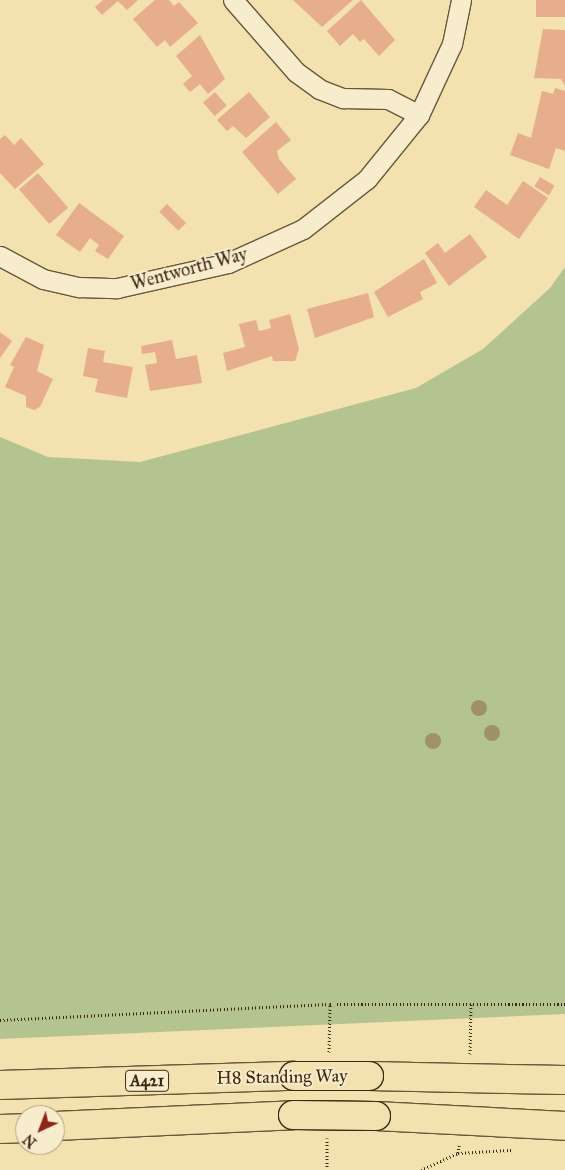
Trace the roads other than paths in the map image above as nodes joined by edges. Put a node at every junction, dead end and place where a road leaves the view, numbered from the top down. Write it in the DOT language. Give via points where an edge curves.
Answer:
graph roads {
  1 [pos="233,0"];
  2 [pos="462,0"];
  3 [pos="419,115"];
  4 [pos="0,256"];
  5 [pos="565,1080"];
  6 [pos="0,1085"];
  7 [pos="65,1126"];
  8 [pos="565,1126"];
  9 [pos="15,1128"];
  10 [pos="0,1129"];
  1 -- 3 [label="street" via="296,72 319,89 343,98 388,99"];
  2 -- 3 [label="street, Wentworth Way" via="452,44"];
  3 -- 4 [label="street, Wentworth Way" via="396,148 334,208 303,229 228,263 151,282 79,287 43,278"];
  5 -- 6 [label="highway, H8 Standing Way / A421, bridge" via="294,1076"];
  7 -- 8 [label="highway, bridge" via="293,1115 459,1116"];
  9 -- 10 [label="highway"];
}
